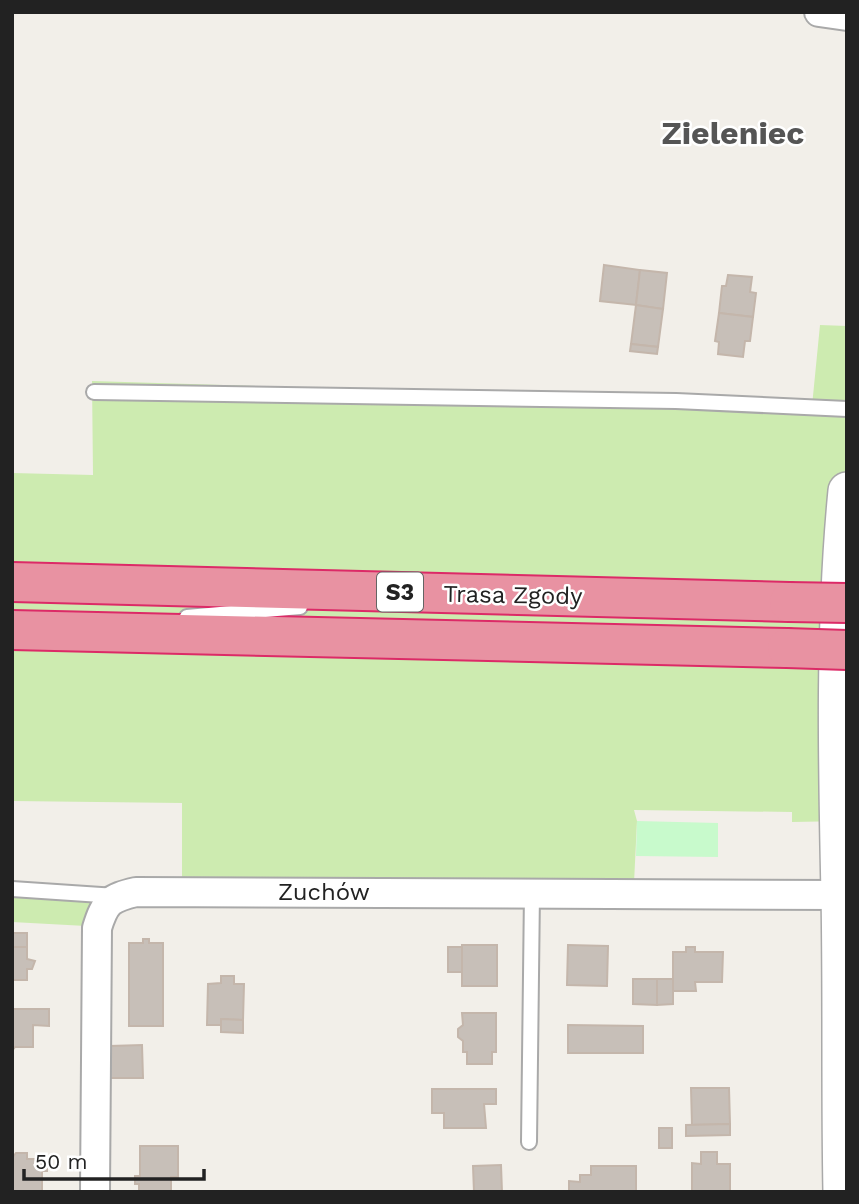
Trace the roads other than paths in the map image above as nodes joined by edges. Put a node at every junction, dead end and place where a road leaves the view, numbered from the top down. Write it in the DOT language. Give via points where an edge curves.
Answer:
graph roads {
  1 [pos="819,12"];
  2 [pos="847,16"];
  3 [pos="94,392"];
  4 [pos="847,409"];
  5 [pos="847,491"];
  6 [pos="23,582"];
  7 [pos="454,593"];
  8 [pos="847,603"];
  9 [pos="173,610"];
  10 [pos="247,611"];
  11 [pos="302,619"];
  12 [pos="329,622"];
  13 [pos="21,631"];
  14 [pos="452,639"];
  15 [pos="847,650"];
  16 [pos="841,770"];
  17 [pos="12,889"];
  18 [pos="532,892"];
  19 [pos="840,895"];
  20 [pos="118,896"];
  21 [pos="529,1142"];
  22 [pos="96,1192"];
  23 [pos="842,1192"];
  1 -- 2 [label="street"];
  3 -- 4 [label="lane" via="676,401"];
  5 -- 16 [label="street" via="841,546"];
  6 -- 7 [label="highway, Trasa Zgody / S3"];
  6 -- 9 [label="lane"];
  7 -- 8 [label="highway, Trasa Zgody / S3, bridge"];
  7 -- 10 [label="lane"];
  9 -- 10 [label="lane"];
  9 -- 13 [label="lane"];
  10 -- 11 [label="lane"];
  12 -- 14 [label="lane"];
  13 -- 14 [label="highway, Trasa Zgody / S3"];
  14 -- 15 [label="highway, Trasa Zgody / S3, bridge"];
  16 -- 19 [label="street"];
  17 -- 20 [label="lane, Zuchów"];
  18 -- 19 [label="street, Zuchów"];
  18 -- 20 [label="street, Zuchów" via="136,892"];
  18 -- 21 [label="lane"];
  19 -- 23 [label="street"];
  20 -- 22 [label="street" via="103,910 97,928"];
}
